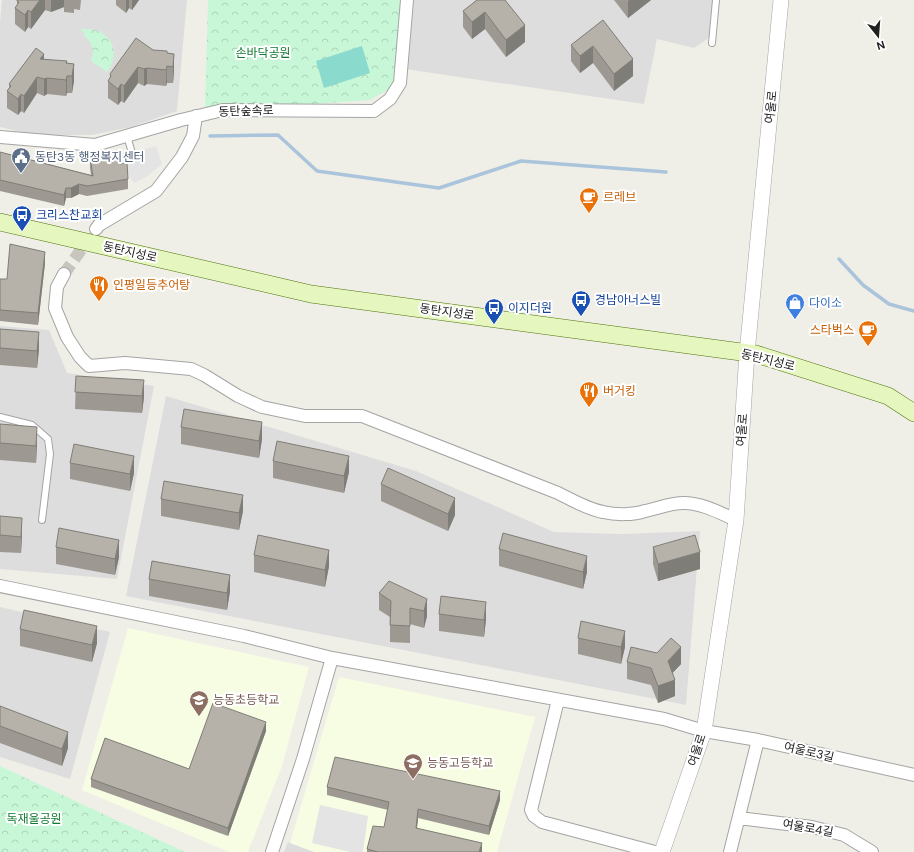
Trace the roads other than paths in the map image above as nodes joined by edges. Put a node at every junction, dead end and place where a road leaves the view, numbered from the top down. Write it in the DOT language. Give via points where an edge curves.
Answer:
graph roads {
  1 [pos="406,0"];
  2 [pos="716,0"];
  3 [pos="781,0"];
  4 [pos="712,44"];
  5 [pos="196,116"];
  6 [pos="127,136"];
  7 [pos="0,137"];
  8 [pos="132,153"];
  9 [pos="0,222"];
  10 [pos="96,229"];
  11 [pos="64,274"];
  12 [pos="747,353"];
  13 [pos="914,413"];
  14 [pos="0,417"];
  15 [pos="42,520"];
  16 [pos="736,520"];
  17 [pos="0,586"];
  18 [pos="332,658"];
  19 [pos="558,700"];
  20 [pos="704,731"];
  21 [pos="758,740"];
  22 [pos="914,775"];
  23 [pos="739,818"];
  24 [pos="272,852"];
  25 [pos="655,852"];
  26 [pos="662,852"];
  27 [pos="730,852"];
  28 [pos="872,852"];
  1 -- 5 [label="street, 동탄숲속로" via="400,83 390,99 374,112 223,110"];
  2 -- 4 [label="lane"];
  3 -- 12 [label="street, 여울로"];
  5 -- 6 [label="street, 동탄숲속로"];
  5 -- 10 [label="street" via="194,136 156,192"];
  6 -- 7 [label="street, 동탄숲속로" via="95,146"];
  6 -- 8 [label="lane"];
  9 -- 12 [label="main road, 동탄지성로" via="311,294"];
  11 -- 16 [label="street" via="57,287 55,308 67,337 89,366 125,364 191,369 262,407 305,416 362,416 603,512 626,514 685,503 709,508"];
  12 -- 13 [label="main road, 동탄지성로" via="888,396"];
  12 -- 16 [label="street, 여울로"];
  14 -- 15 [label="lane" via="32,425 48,439 50,454"];
  16 -- 20 [label="street, 여울로"];
  17 -- 18 [label="street, 여울로3길" via="244,636"];
  18 -- 19 [label="street, 여울로3길"];
  18 -- 24 [label="street" via="303,759"];
  19 -- 20 [label="street, 여울로3길" via="664,719"];
  19 -- 25 [label="street" via="531,810 534,816 542,822"];
  20 -- 21 [label="street, 여울로3길"];
  20 -- 26 [label="street, 여울로"];
  21 -- 22 [label="street, 여울로3길"];
  21 -- 23 [label="street"];
  23 -- 27 [label="street"];
  23 -- 28 [label="street, 여울로4길" via="812,827 844,834"];
}
